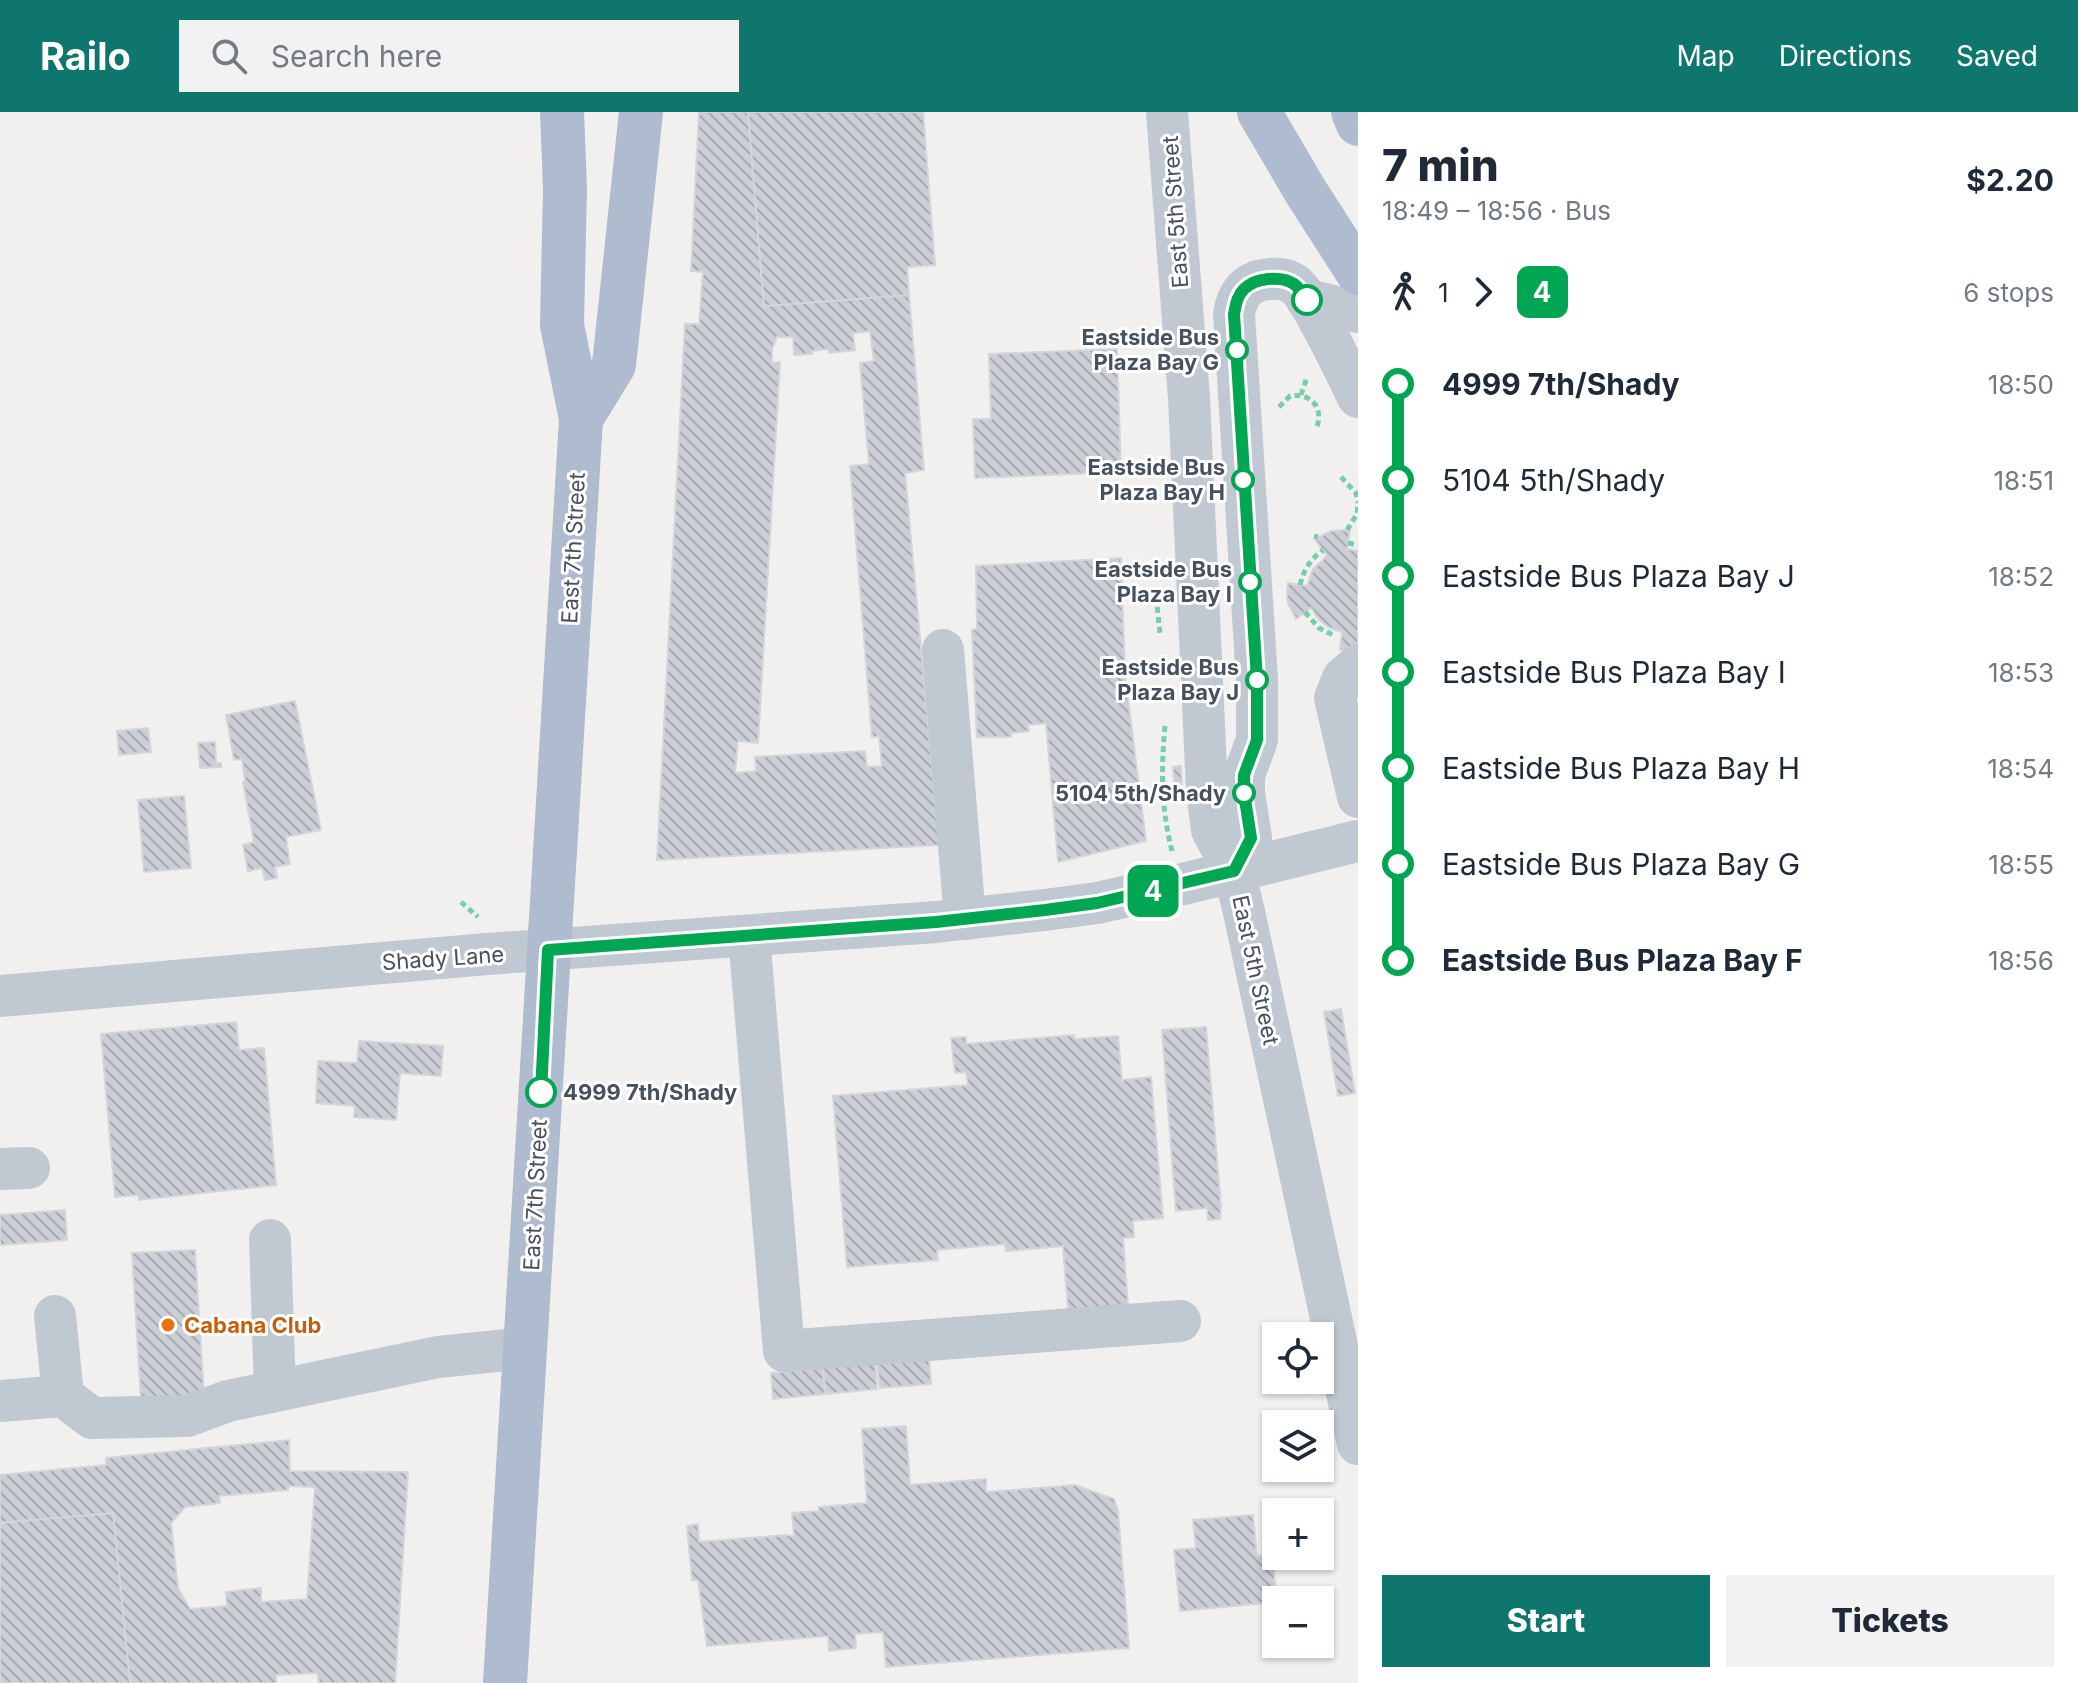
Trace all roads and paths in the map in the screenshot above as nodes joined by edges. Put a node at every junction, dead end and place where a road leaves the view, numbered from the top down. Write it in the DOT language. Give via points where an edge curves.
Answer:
graph roads {
  1 [pos="537,112"];
  2 [pos="562,112"];
  3 [pos="641,112"];
  4 [pos="1167,112"];
  5 [pos="1259,112"];
  6 [pos="1353,112"];
  7 [pos="1358,124"];
  8 [pos="565,189"];
  9 [pos="1358,273"];
  10 [pos="1307,300"];
  11 [pos="1358,312"];
  12 [pos="1358,397"];
  13 [pos="1279,407"];
  14 [pos="581,419"];
  15 [pos="1316,429"];
  16 [pos="1341,477"];
  17 [pos="1358,504"];
  18 [pos="1347,530"];
  19 [pos="1348,543"];
  20 [pos="1358,545"];
  21 [pos="1323,550"];
  22 [pos="1300,585"];
  23 [pos="1305,612"];
  24 [pos="943,650"];
  25 [pos="1350,651"];
  26 [pos="1358,797"];
  27 [pos="1358,841"];
  28 [pos="1234,871"];
  29 [pos="461,902"];
  30 [pos="965,919"];
  31 [pos="487,926"];
  32 [pos="749,936"];
  33 [pos="548,950"];
  34 [pos="0,996"];
  35 [pos="270,1240"];
  36 [pos="55,1316"];
  37 [pos="1180,1321"];
  38 [pos="526,1348"];
  39 [pos="275,1391"];
  40 [pos="63,1396"];
  41 [pos="0,1401"];
  42 [pos="1358,1444"];
  43 [pos="505,1683"];
  1 -- 8 [label="main road"];
  2 -- 8 [label="main road, East 7th Street"];
  3 -- 14 [label="main road, East 7th Street" via="614,365"];
  4 -- 28 [label="street, East 5th Street" via="1189,398 1207,791 1212,830"];
  5 -- 9 [label="main road"];
  6 -- 7 [label="main road"];
  8 -- 14 [label="main road, East 7th Street" via="562,325"];
  10 -- 11 [label="street"];
  10 -- 12 [label="street"];
  10 -- 28 [label="street" via="1294,284 1278,278 1260,281 1243,289 1234,314 1257,740 1244,775 1251,838"];
  13 -- 15 [label="path" via="1290,396 1310,398 1320,416"];
  14 -- 33 [label="main road, East 7th Street"];
  16 -- 17 [label="path" via="1356,493"];
  17 -- 18 [label="path"];
  19 -- 20 [label="path"];
  21 -- 22 [label="path" via="1303,572"];
  23 -- 25 [label="path"];
  24 -- 30 [label="street"];
  25 -- 26 [label="street" via="1335,698"];
  27 -- 28 [label="street, Shady Lane"];
  28 -- 30 [label="street, Shady Lane" via="1097,903"];
  28 -- 42 [label="street, East 5th Street"];
  29 -- 31 [label="path"];
  30 -- 32 [label="street, Shady Lane"];
  32 -- 33 [label="street, Shady Lane"];
  32 -- 37 [label="street" via="784,1351"];
  33 -- 34 [label="street, Shady Lane"];
  33 -- 38 [label="main road, East 7th Street"];
  35 -- 39 [label="street"];
  36 -- 40 [label="street"];
  38 -- 39 [label="street" via="438,1357"];
  38 -- 43 [label="main road, East 7th Street"];
  39 -- 40 [label="street" via="187,1416 92,1418"];
  40 -- 41 [label="street"];
}
